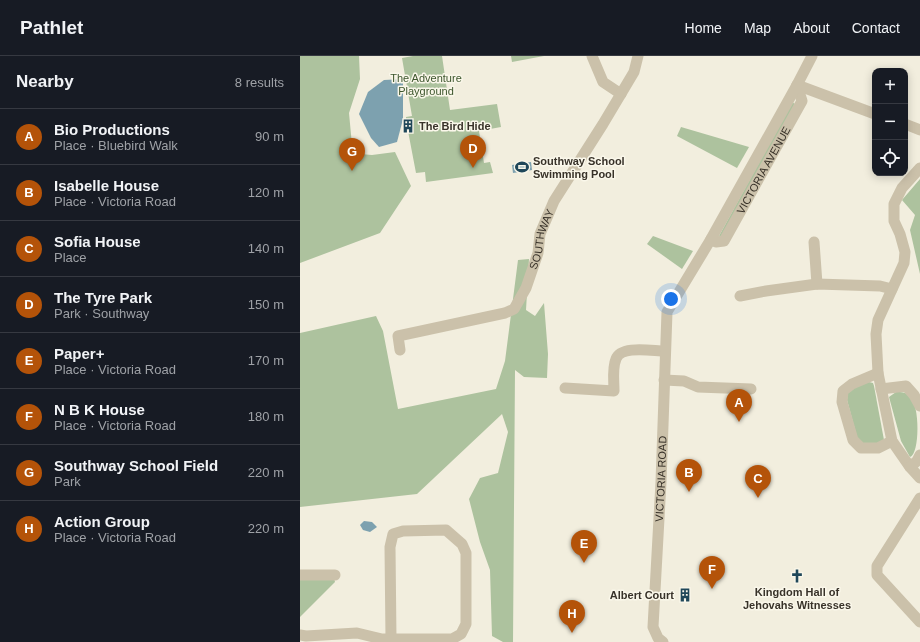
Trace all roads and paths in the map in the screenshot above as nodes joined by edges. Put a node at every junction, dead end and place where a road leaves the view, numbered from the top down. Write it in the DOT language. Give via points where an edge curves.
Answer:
graph roads {
  1 [pos="592,56"];
  2 [pos="638,56"];
  3 [pos="812,56"];
  4 [pos="797,86"];
  5 [pos="621,94"];
  6 [pos="872,113"];
  7 [pos="908,125"];
  8 [pos="920,130"];
  9 [pos="920,168"];
  10 [pos="814,242"];
  11 [pos="817,284"];
  12 [pos="892,289"];
  13 [pos="740,296"];
  14 [pos="667,312"];
  15 [pos="400,350"];
  16 [pos="665,351"];
  17 [pos="878,373"];
  18 [pos="664,380"];
  19 [pos="565,388"];
  20 [pos="751,389"];
  21 [pos="881,389"];
  22 [pos="920,406"];
  23 [pos="892,441"];
  24 [pos="920,455"];
  25 [pos="910,467"];
  26 [pos="920,478"];
  27 [pos="920,498"];
  28 [pos="300,575"];
  29 [pos="336,575"];
  30 [pos="920,622"];
  31 [pos="300,635"];
  32 [pos="387,639"];
  33 [pos="663,642"];
  1 -- 5 [label="street" via="603,82"];
  2 -- 5 [label="street, SOUTHWAY" via="634,72"];
  3 -- 4 [label="street, VICTORIA AVENUE"];
  4 -- 6 [label="street"];
  4 -- 14 [label="street, VICTORIA AVENUE"];
  5 -- 15 [label="street, SOUTHWAY" via="554,200 540,234 538,253 526,288 514,309 398,336"];
  7 -- 8 [label="street"];
  9 -- 12 [label="street" via="902,188 894,204 894,221 905,252 904,263"];
  10 -- 11 [label="street"];
  11 -- 12 [label="street" via="880,286"];
  11 -- 13 [label="street"];
  12 -- 17 [label="street" via="878,320"];
  14 -- 16 [label="street, VICTORIA ROAD"];
  16 -- 18 [label="street, VICTORIA ROAD"];
  16 -- 19 [label="street" via="627,350 619,354 615,361 614,391"];
  17 -- 21 [label="street"];
  17 -- 23 [label="street" via="848,387 844,391 842,402 854,440 861,448 878,448"];
  18 -- 20 [label="street" via="684,381 698,387"];
  18 -- 33 [label="street, VICTORIA ROAD" via="660,522 653,627"];
  21 -- 22 [label="street" via="906,386"];
  21 -- 23 [label="street"];
  23 -- 25 [label="street"];
  24 -- 25 [label="street"];
  25 -- 26 [label="street"];
  27 -- 30 [label="street" via="877,566 877,575"];
  28 -- 29 [label="street"];
  31 -- 32 [label="street" via="357,633"];
  32 -- 32 [label="street" via="452,639 461,634 466,624 466,553 462,544 446,530 402,531 393,534 390,546"];
}
